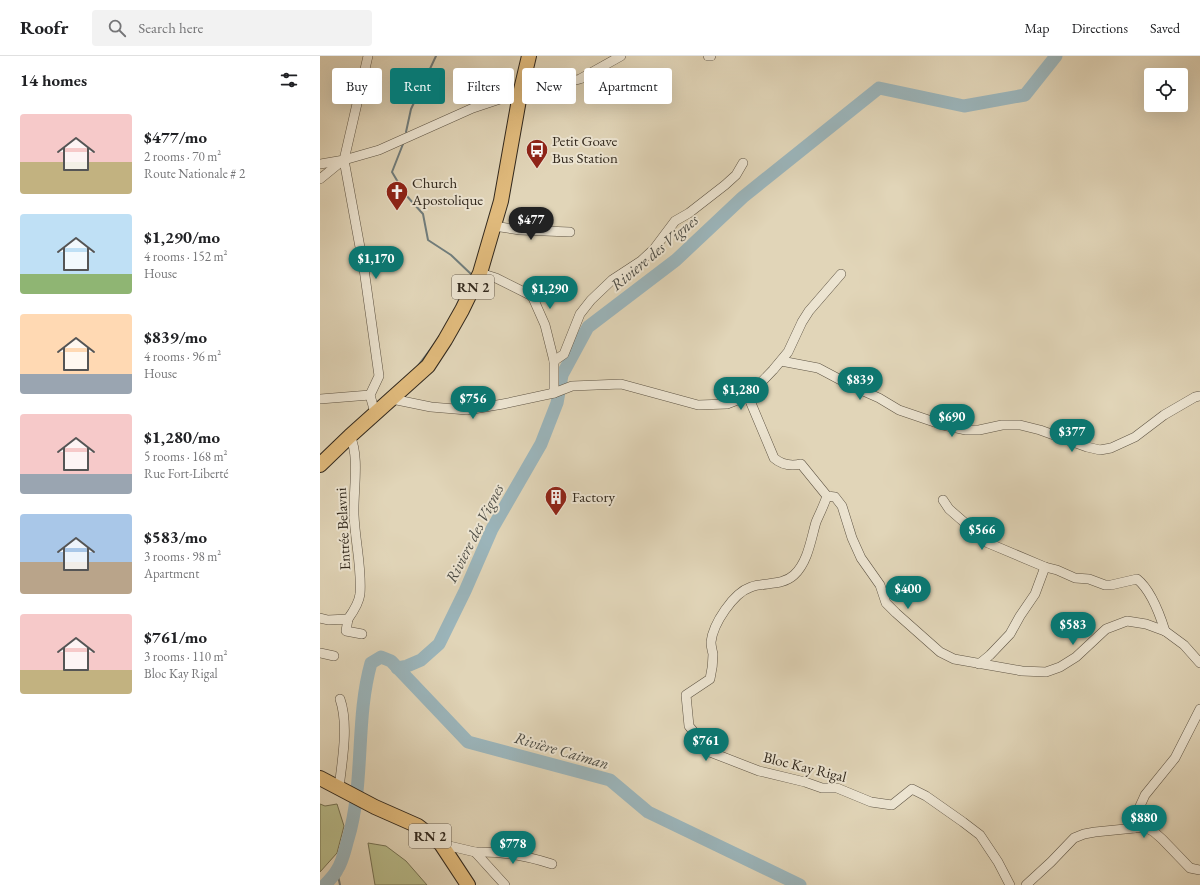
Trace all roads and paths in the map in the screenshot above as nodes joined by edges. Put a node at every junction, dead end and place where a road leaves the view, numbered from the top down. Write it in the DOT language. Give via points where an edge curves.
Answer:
graph roads {
  1 [pos="368,56"];
  2 [pos="529,56"];
  3 [pos="621,56"];
  4 [pos="708,56"];
  5 [pos="711,56"];
  6 [pos="520,94"];
  7 [pos="344,160"];
  8 [pos="743,163"];
  9 [pos="320,164"];
  10 [pos="320,179"];
  11 [pos="494,226"];
  12 [pos="570,232"];
  13 [pos="480,273"];
  14 [pos="841,274"];
  15 [pos="554,361"];
  16 [pos="781,361"];
  17 [pos="554,394"];
  18 [pos="370,396"];
  19 [pos="748,396"];
  20 [pos="1200,396"];
  21 [pos="320,399"];
  22 [pos="392,399"];
  23 [pos="375,413"];
  24 [pos="350,436"];
  25 [pos="320,465"];
  26 [pos="827,496"];
  27 [pos="943,500"];
  28 [pos="1045,567"];
  29 [pos="320,618"];
  30 [pos="348,619"];
  31 [pos="1165,631"];
  32 [pos="362,634"];
  33 [pos="320,653"];
  34 [pos="334,656"];
  35 [pos="1200,663"];
  36 [pos="979,664"];
  37 [pos="340,699"];
  38 [pos="1200,709"];
  39 [pos="320,778"];
  40 [pos="340,789"];
  41 [pos="1134,828"];
  42 [pos="441,844"];
  43 [pos="475,852"];
  44 [pos="552,864"];
  45 [pos="1200,870"];
  46 [pos="468,885"];
  47 [pos="505,885"];
  48 [pos="1010,885"];
  49 [pos="1026,885"];
  1 -- 7 [label="street"];
  2 -- 6 [label="main road, RN 2"];
  3 -- 6 [label="street" via="580,79"];
  4 -- 5 [label="street"];
  6 -- 7 [label="street" via="473,108 379,150"];
  6 -- 11 [label="main road, RN 2" via="501,201"];
  7 -- 9 [label="street"];
  7 -- 10 [label="street"];
  7 -- 18 [label="street" via="364,269 379,376"];
  8 -- 15 [label="street" via="725,185 690,213 675,221 654,249 641,261 612,280 595,296 580,314 564,354"];
  11 -- 12 [label="street"];
  11 -- 13 [label="main road, RN 2"];
  13 -- 15 [label="street" via="496,278 533,298 545,325"];
  13 -- 22 [label="main road, RN 2" via="462,310 428,366"];
  14 -- 16 [label="street" via="809,311"];
  15 -- 17 [label="street"];
  16 -- 19 [label="street"];
  16 -- 20 [label="street" via="818,368 899,410 943,425 966,430 1002,425 1020,426 1100,450 1135,437 1164,415"];
  17 -- 19 [label="street" via="572,386 621,384 698,405 727,404"];
  17 -- 22 [label="street" via="467,410 431,407"];
  18 -- 21 [label="street"];
  18 -- 23 [label="street"];
  19 -- 26 [label="street" via="774,458 779,463 794,466 801,464"];
  22 -- 23 [label="main road, RN 2"];
  23 -- 24 [label="main road, RN 2"];
  24 -- 25 [label="main road, RN 2"];
  24 -- 30 [label="street, Entrée Belavni" via="355,453 354,515 360,596"];
  26 -- 36 [label="street" via="835,497 842,506 855,545 880,585 886,603 940,652 954,659"];
  26 -- 48 [label="street, Bloc Kay Rigal" via="805,559 794,575 783,582 750,587 733,600 722,615 711,643 713,655 710,679 686,695 689,726 710,752 759,772 822,788 837,788 871,802 892,805 912,789 926,796 980,836"];
  27 -- 28 [label="street" via="949,509 988,543"];
  28 -- 31 [label="street" via="1105,585 1137,579 1160,614"];
  28 -- 36 [label="street" via="1035,594 1010,634"];
  29 -- 30 [label="street"];
  30 -- 32 [label="street" via="346,631"];
  31 -- 35 [label="street" via="1184,645"];
  31 -- 36 [label="street" via="1127,620 1106,629 1060,668 1046,672"];
  33 -- 34 [label="street"];
  37 -- 40 [label="street" via="344,724"];
  38 -- 41 [label="street" via="1175,758 1145,794"];
  39 -- 40 [label="main road, RN 2"];
  40 -- 42 [label="main road, RN 2" via="418,826"];
  41 -- 45 [label="street" via="1145,827 1154,832 1190,868"];
  41 -- 49 [label="street" via="1095,832 1074,838"];
  42 -- 43 [label="street"];
  42 -- 46 [label="main road, RN 2"];
  43 -- 44 [label="street" via="515,854"];
  43 -- 47 [label="street"];
}
